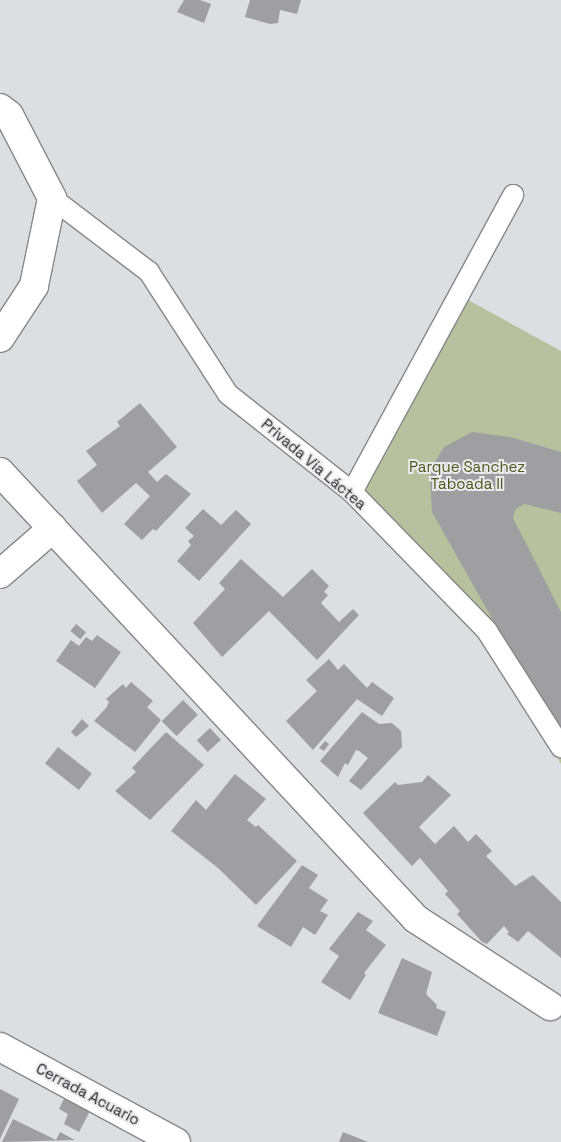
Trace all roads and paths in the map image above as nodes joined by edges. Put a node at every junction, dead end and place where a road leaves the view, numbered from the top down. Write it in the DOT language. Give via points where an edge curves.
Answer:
graph roads {
  1 [pos="0,108"];
  2 [pos="513,195"];
  3 [pos="52,198"];
  4 [pos="0,338"];
  5 [pos="0,472"];
  6 [pos="352,492"];
  7 [pos="53,528"];
  8 [pos="0,574"];
  9 [pos="561,747"];
  10 [pos="550,1006"];
  11 [pos="0,1047"];
  12 [pos="176,1142"];
  1 -- 3 [label="street" via="9,114"];
  2 -- 6 [label="lane"];
  3 -- 4 [label="street" via="34,286"];
  3 -- 6 [label="lane, Privada Vía Láctea" via="149,272 228,394"];
  5 -- 7 [label="street"];
  6 -- 9 [label="lane, Privada Vía Láctea" via="487,631"];
  7 -- 8 [label="street"];
  7 -- 10 [label="street" via="416,920"];
  11 -- 12 [label="street, Cerrada Acuario"];
}
